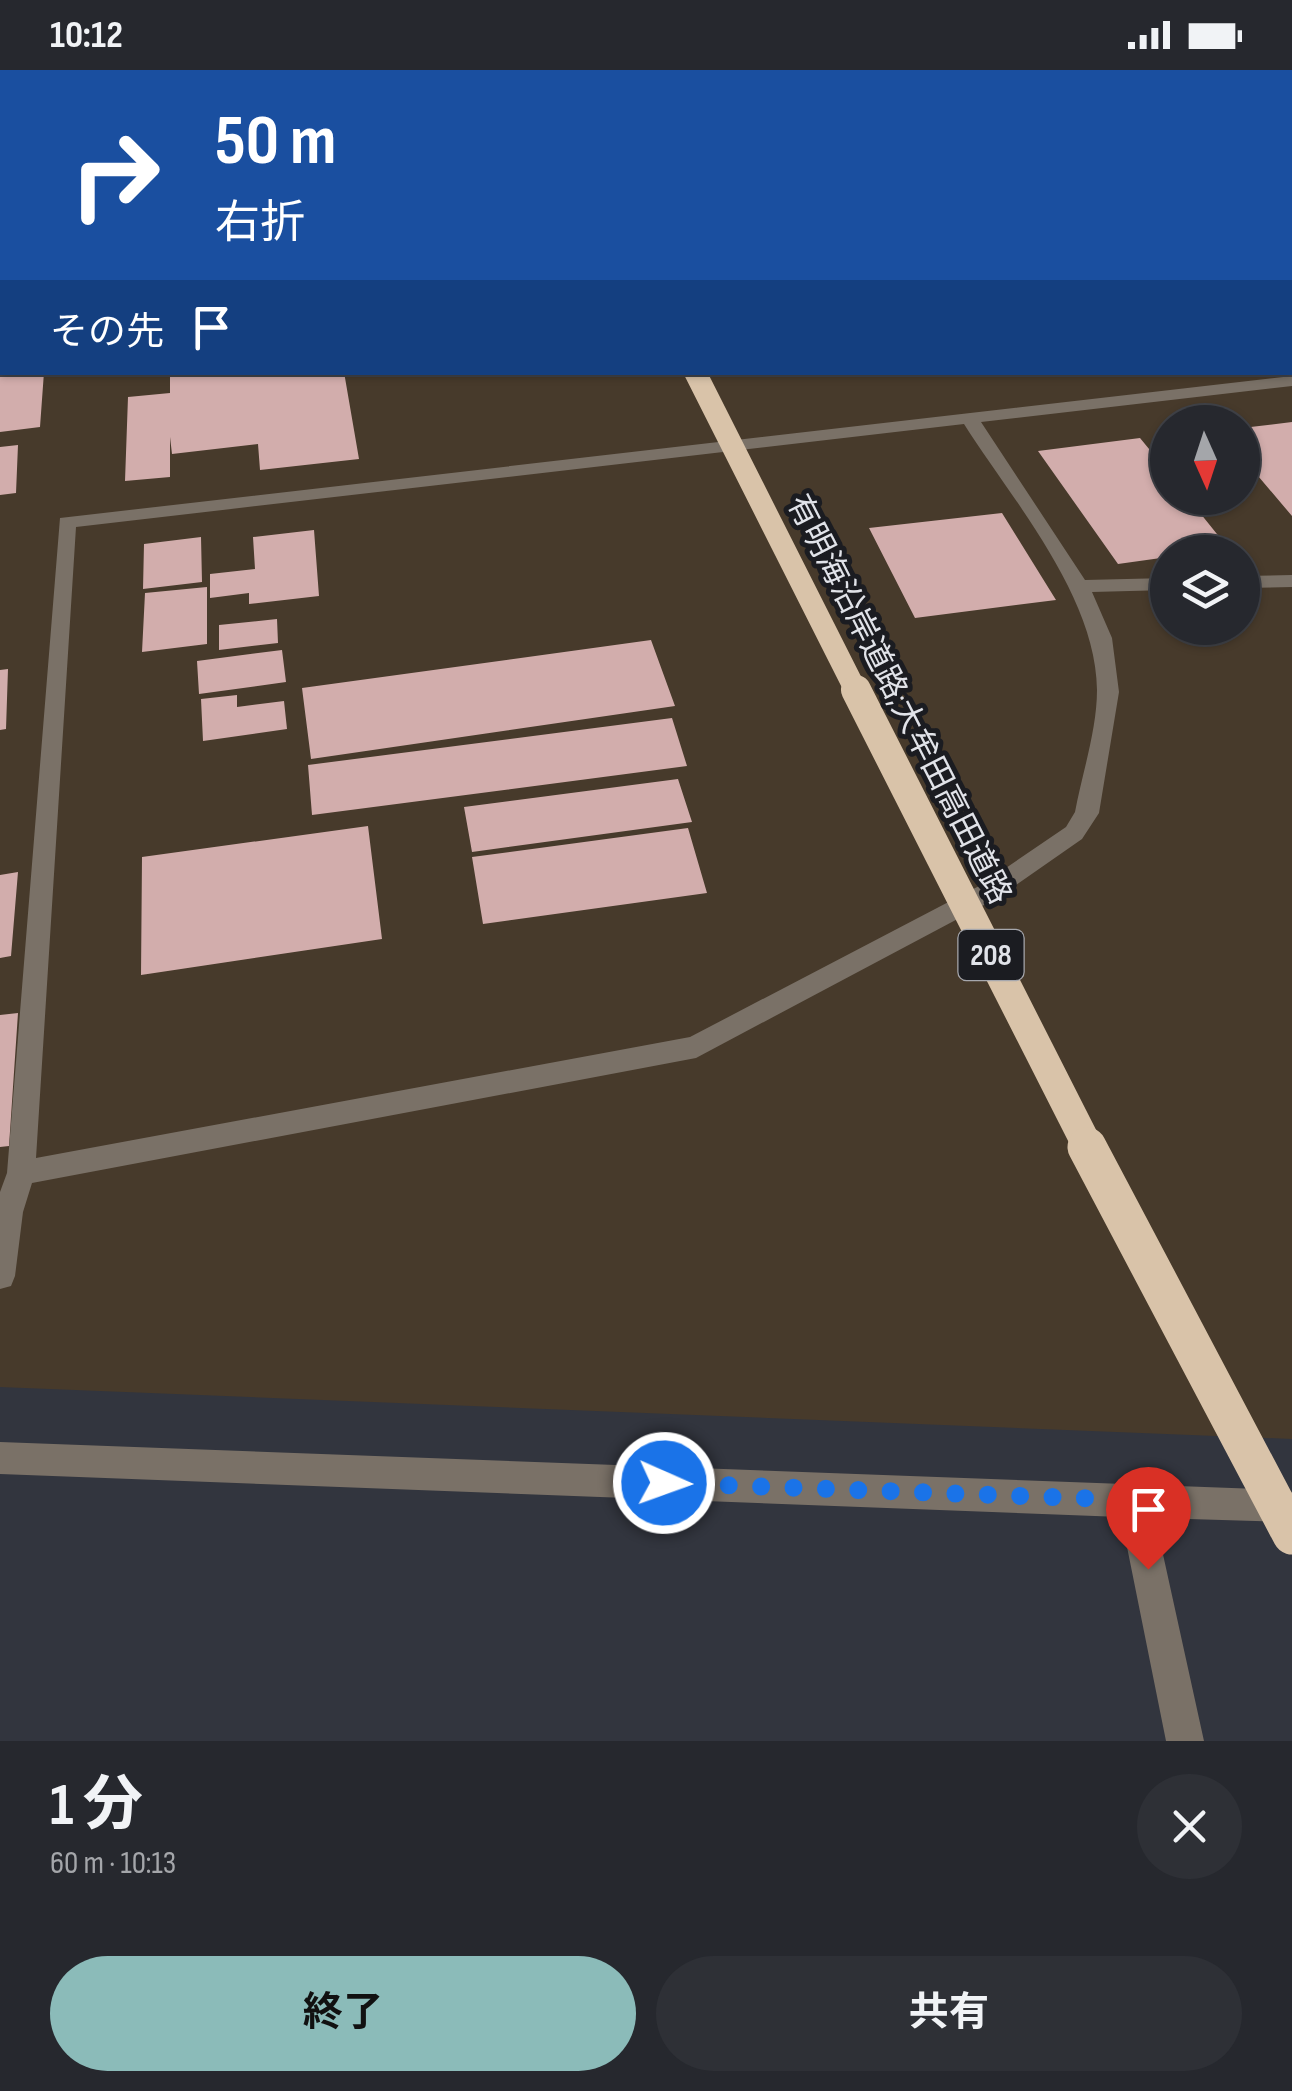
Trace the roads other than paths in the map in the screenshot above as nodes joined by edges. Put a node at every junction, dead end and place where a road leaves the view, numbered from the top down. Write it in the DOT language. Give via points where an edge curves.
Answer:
graph roads {
  1 [pos="697,375"];
  2 [pos="1292,382"];
  3 [pos="969,418"];
  4 [pos="1292,580"];
  5 [pos="1260,581"];
  6 [pos="1150,584"];
  7 [pos="1079,586"];
  8 [pos="21,1173"];
  9 [pos="0,1276"];
  10 [pos="0,1458"];
  11 [pos="1134,1500"];
  12 [pos="1292,1508"];
  13 [pos="1292,1535"];
  14 [pos="1185,1741"];
  1 -- 13 [label="highway, 有明海沿岸道路;大牟田高田道路 / 208, bridge"];
  2 -- 3 [label="street"];
  3 -- 7 [label="street"];
  3 -- 8 [label="street" via="67,522"];
  4 -- 5 [label="street"];
  6 -- 7 [label="street"];
  7 -- 8 [label="street" via="1100,638 1108,692 1087,813 1074,833 990,891 696,1047"];
  8 -- 9 [label="street"];
  10 -- 11 [label="street"];
  11 -- 12 [label="street"];
  11 -- 14 [label="street"];
}
